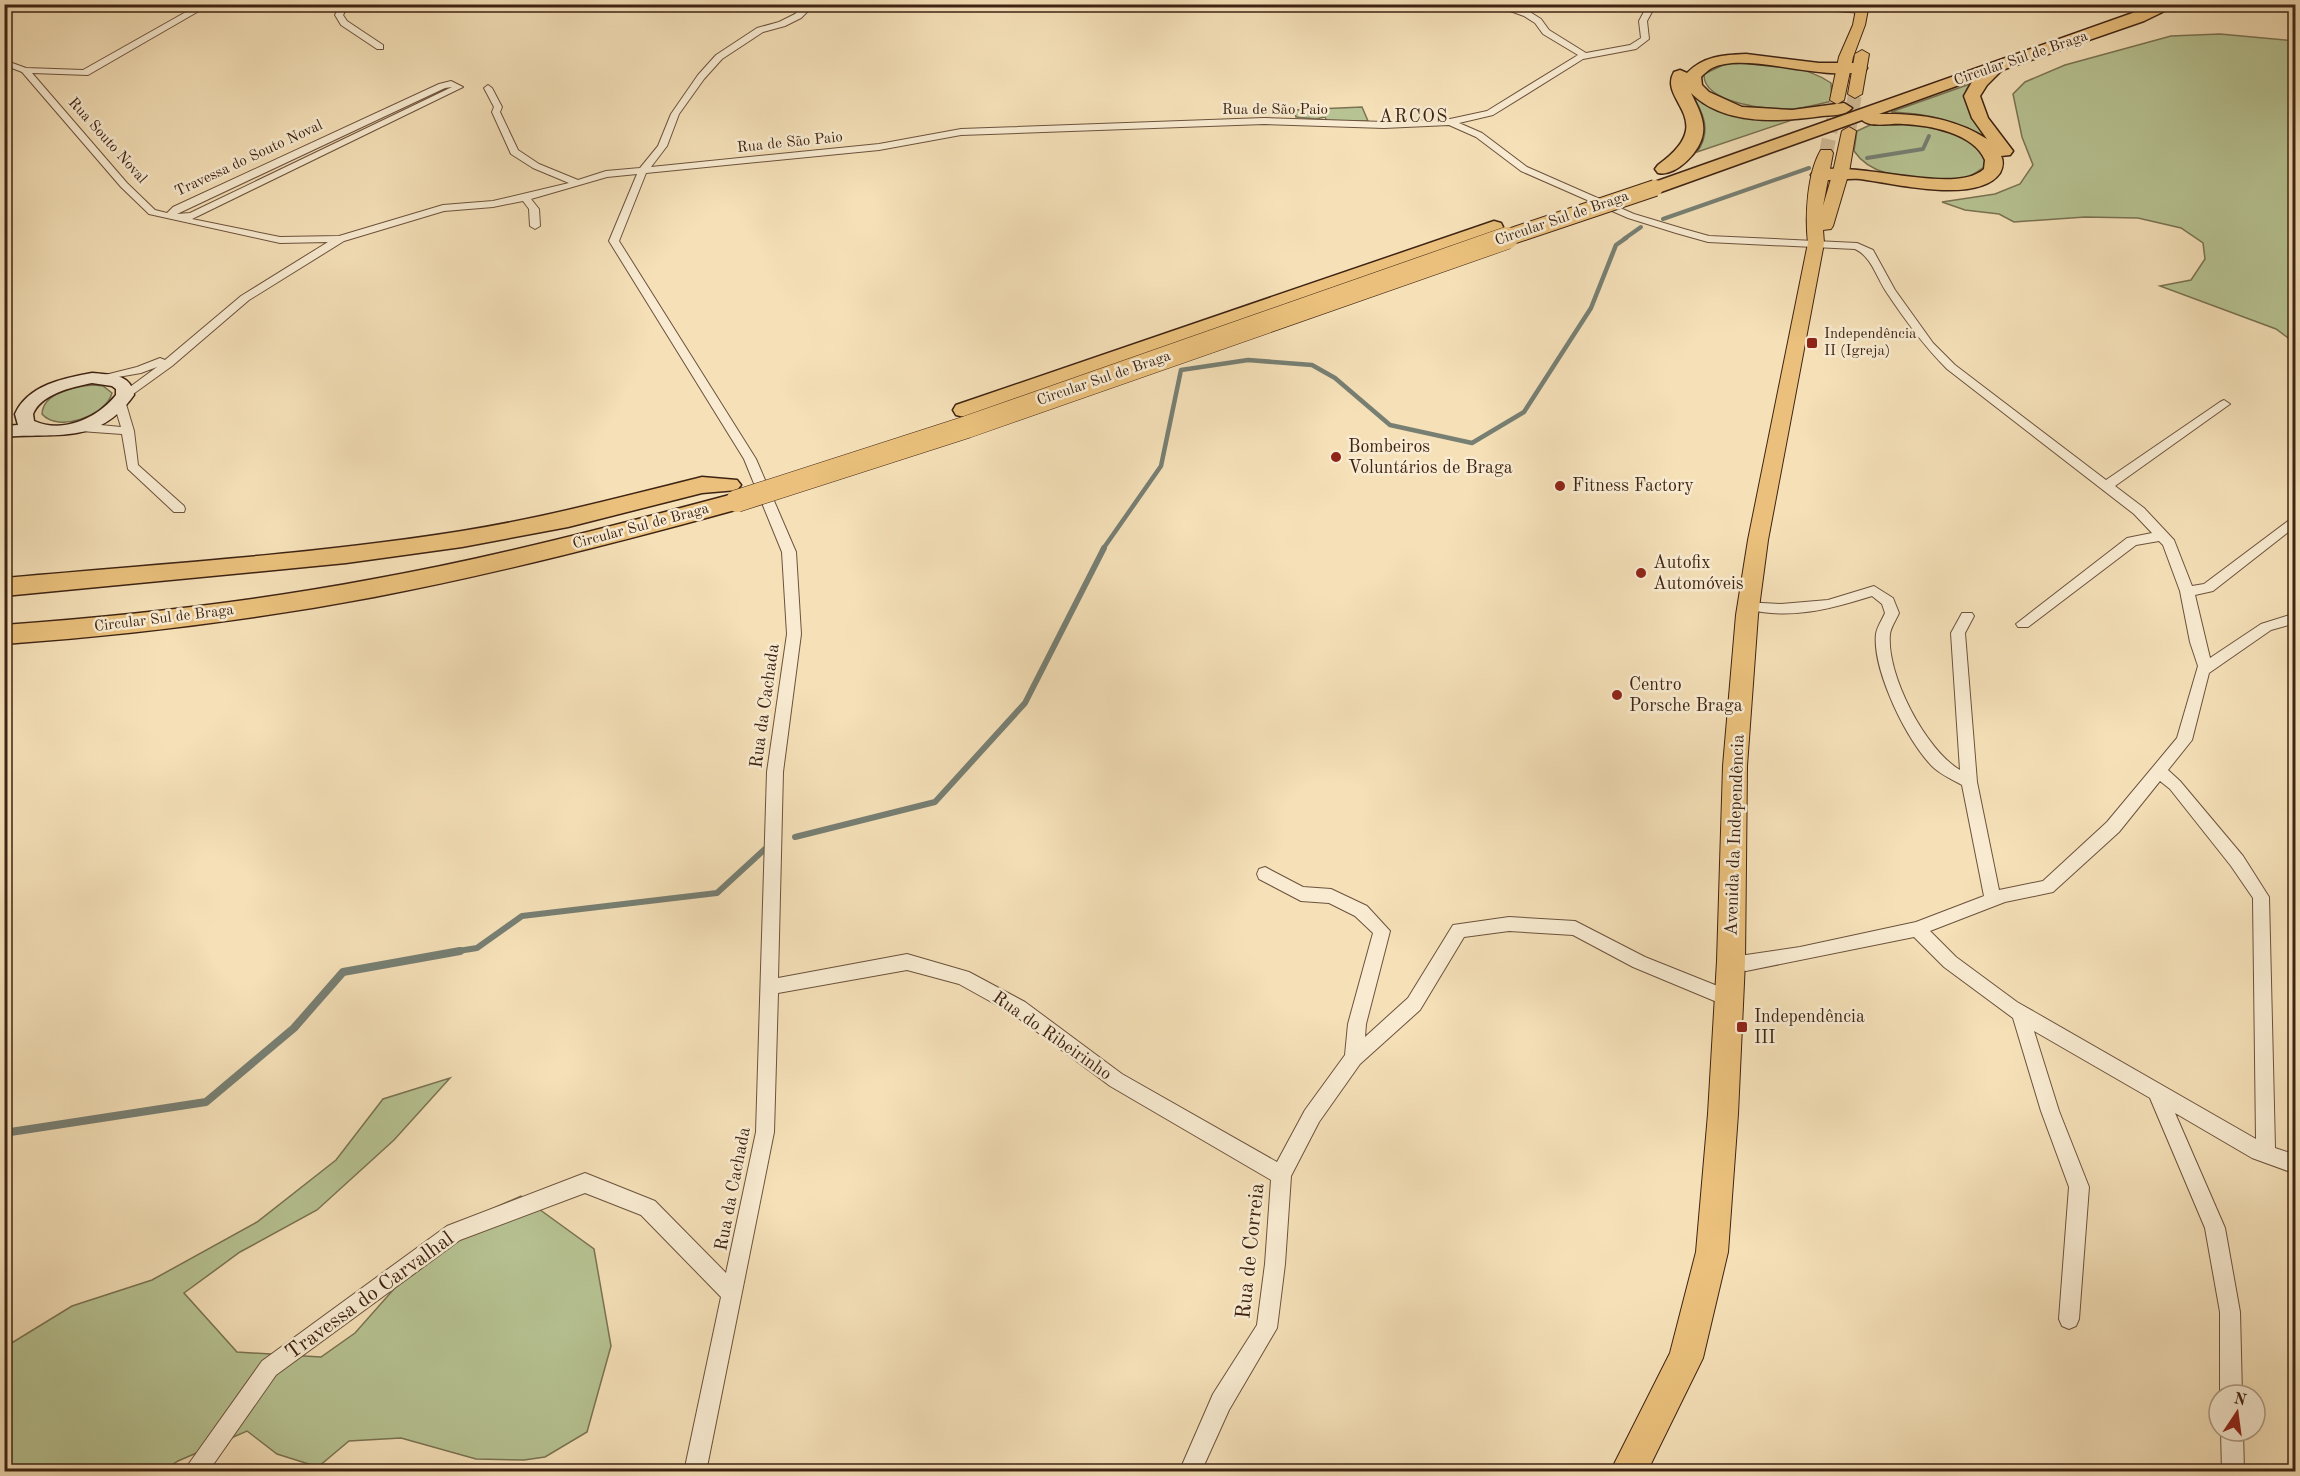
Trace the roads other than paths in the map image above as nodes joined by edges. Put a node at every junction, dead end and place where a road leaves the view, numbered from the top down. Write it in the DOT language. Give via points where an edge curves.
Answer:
graph roads {
  1 [pos="27,4"];
  2 [pos="207,4"];
  3 [pos="345,4"];
  4 [pos="811,4"];
  5 [pos="1495,4"];
  6 [pos="2144,4"];
  7 [pos="2172,4"];
  8 [pos="1862,8"];
  9 [pos="4,11"];
  10 [pos="380,47"];
  11 [pos="1585,56"];
  12 [pos="4,62"];
  13 [pos="1810,65"];
  14 [pos="1996,69"];
  15 [pos="25,70"];
  16 [pos="488,88"];
  17 [pos="1848,92"];
  18 [pos="1490,113"];
  19 [pos="1450,122"];
  20 [pos="354,127"];
  21 [pos="369,132"];
  22 [pos="1479,135"];
  23 [pos="1826,153"];
  24 [pos="265,168"];
  25 [pos="642,172"];
  26 [pos="1841,172"];
  27 [pos="280,174"];
  28 [pos="1820,175"];
  29 [pos="1652,178"];
  30 [pos="1877,180"];
  31 [pos="578,183"];
  32 [pos="525,197"];
  33 [pos="172,217"];
  34 [pos="535,226"];
  35 [pos="340,239"];
  36 [pos="1815,243"];
  37 [pos="184,348"];
  38 [pos="105,378"];
  39 [pos="122,399"];
  40 [pos="2224,404"];
  41 [pos="29,406"];
  42 [pos="4,414"];
  43 [pos="80,427"];
  44 [pos="33,429"];
  45 [pos="128,431"];
  46 [pos="4,432"];
  47 [pos="2106,486"];
  48 [pos="733,493"];
  49 [pos="179,509"];
  50 [pos="2295,519"];
  51 [pos="2162,536"];
  52 [pos="4,587"];
  53 [pos="2187,591"];
  54 [pos="1749,605"];
  55 [pos="1967,616"];
  56 [pos="4,618"];
  57 [pos="2295,618"];
  58 [pos="2023,624"];
  59 [pos="82,630"];
  60 [pos="4,635"];
  61 [pos="4,653"];
  62 [pos="2206,668"];
  63 [pos="2159,771"];
  64 [pos="1969,782"];
  65 [pos="1265,874"];
  66 [pos="1993,899"];
  67 [pos="1917,929"];
  68 [pos="1731,961"];
  69 [pos="769,987"];
  70 [pos="1728,999"];
  71 [pos="2020,1013"];
  72 [pos="1354,1058"];
  73 [pos="2157,1092"];
  74 [pos="2266,1154"];
  75 [pos="2295,1165"];
  76 [pos="1281,1175"];
  77 [pos="732,1294"];
  78 [pos="2069,1319"];
  79 [pos="2231,1383"];
  80 [pos="2232,1443"];
  81 [pos="194,1472"];
  82 [pos="695,1472"];
  83 [pos="1190,1472"];
  84 [pos="1628,1472"];
  85 [pos="2233,1472"];
  1 -- 9 [label="main road"];
  2 -- 15 [label="street" via="85,74"];
  3 -- 10 [label="street" via="339,15 344,23"];
  4 -- 25 [label="street" via="798,16 760,30 719,57 675,114 662,146"];
  5 -- 11 [label="street" via="1527,14 1546,32"];
  6 -- 17 [label="highway, Circular Sul de Braga"];
  7 -- 14 [label="highway, Circular Sul de Braga"];
  8 -- 11 [label="street, Rua de São Paio" via="1650,8 1643,21 1645,39 1633,47"];
  8 -- 17 [label="main road, Avenida da Independência" via="1862,53"];
  11 -- 18 [label="street, Rua de São Paio"];
  12 -- 15 [label="street, Rua Souto Noval"];
  13 -- 17 [label="highway"];
  13 -- 17 [label="highway" via="1828,61"];
  13 -- 17 [label="highway" via="1724,60 1700,67 1692,79 1696,89 1708,98 1753,114 1800,115"];
  13 -- 29 [label="highway" via="1739,54 1704,57 1689,64 1679,78 1696,123 1695,137 1687,150"];
  14 -- 17 [label="highway, Circular Sul de Braga" via="1914,95"];
  14 -- 30 [label="highway" via="1980,82 1972,96 1980,118 2005,153 2009,167 2001,179 1983,188 1957,191"];
  15 -- 33 [label="street, Rua Souto Noval" via="124,185 152,212"];
  16 -- 31 [label="street" via="514,152 536,166"];
  17 -- 26 [label="main road, Avenida da Independência"];
  17 -- 29 [label="highway, Circular Sul de Braga"];
  17 -- 30 [label="highway" via="1897,118 1934,123 1961,132 1981,143 1995,163 1987,176 1962,184"];
  18 -- 19 [label="street, Rua de São Paio"];
  18 -- 22 [label="street"];
  19 -- 22 [label="street"];
  19 -- 25 [label="street, Rua de São Paio" via="1384,125 1264,121 961,132 879,147"];
  20 -- 21 [label="street"];
  20 -- 21 [label="street, Travessa do Souto Noval" via="442,86 459,87"];
  20 -- 24 [label="street, Travessa do Souto Noval"];
  21 -- 27 [label="street, Travessa do Souto Noval"];
  22 -- 36 [label="street" via="1524,169 1631,216 1708,239"];
  23 -- 26 [label="highway"];
  23 -- 28 [label="main road, Avenida da Independência"];
  24 -- 27 [label="street"];
  24 -- 33 [label="street, Travessa do Souto Noval" via="176,209"];
  25 -- 31 [label="street, Rua de São Paio" via="606,174"];
  25 -- 69 [label="street, Rua da Cachada" via="614,241 750,459 789,552 794,634 775,772"];
  26 -- 28 [label="highway"];
  26 -- 30 [label="highway" via="1854,165"];
  26 -- 30 [label="highway" via="1850,184"];
  26 -- 36 [label="main road, Avenida da Independência" via="1824,230"];
  27 -- 33 [label="street, Travessa do Souto Noval" via="192,216"];
  28 -- 36 [label="main road, Avenida da Independência"];
  29 -- 48 [label="highway, Circular Sul de Braga"];
  31 -- 32 [label="street, Rua de São Paio"];
  32 -- 34 [label="street" via="534,209"];
  32 -- 35 [label="street, Rua de São Paio" via="443,208"];
  33 -- 35 [label="street, Rua Souto Noval" via="280,240"];
  35 -- 37 [label="street" via="245,298"];
  36 -- 47 [label="street" via="1857,246 1869,252 1929,345 1951,367"];
  36 -- 54 [label="main road, Avenida da Independência"];
  37 -- 38 [label="street" via="141,369"];
  37 -- 39 [label="street"];
  38 -- 39 [label="main road" via="124,387"];
  38 -- 41 [label="main road" via="63,385"];
  39 -- 43 [label="main road" via="104,417"];
  39 -- 45 [label="street"];
  40 -- 47 [label="street"];
  41 -- 42 [label="main road"];
  41 -- 44 [label="main road" via="23,419"];
  43 -- 44 [label="main road" via="62,431"];
  43 -- 45 [label="street"];
  44 -- 46 [label="main road"];
  45 -- 49 [label="street" via="132,466"];
  47 -- 51 [label="street" via="2139,511"];
  48 -- 52 [label="highway" via="702,486 568,519 346,555"];
  48 -- 56 [label="highway, Circular Sul de Braga" via="326,577 183,599"];
  48 -- 59 [label="highway, Circular Sul de Braga" via="595,540 408,580 211,614"];
  50 -- 53 [label="street" via="2208,588"];
  51 -- 53 [label="street" via="2169,543"];
  51 -- 58 [label="street" via="2132,541"];
  53 -- 62 [label="street"];
  54 -- 64 [label="street" via="1781,609 1828,605 1874,591 1888,602 1892,612 1883,634 1888,666 1901,704 1938,763"];
  54 -- 68 [label="main road, Avenida da Independência" via="1735,766"];
  55 -- 64 [label="street" via="1958,633"];
  57 -- 62 [label="street" via="2266,627"];
  59 -- 60 [label="highway, Circular Sul de Braga"];
  59 -- 61 [label="highway"];
  62 -- 63 [label="street" via="2184,740"];
  63 -- 66 [label="street" via="2113,827 2047,887"];
  63 -- 74 [label="street" via="2237,861 2261,897"];
  64 -- 66 [label="street"];
  65 -- 72 [label="street" via="1301,894 1331,896 1360,911 1382,931 1357,1024"];
  66 -- 67 [label="street"];
  67 -- 68 [label="street" via="1800,954 1746,963"];
  67 -- 71 [label="street" via="1950,962"];
  68 -- 70 [label="main road, Avenida da Independência"];
  69 -- 76 [label="street, Rua do Ribeirinho" via="907,962 963,977 1019,1008 1116,1080"];
  69 -- 77 [label="street, Rua da Cachada" via="765,1132"];
  70 -- 72 [label="street, Rua de Correia" via="1639,962 1575,928 1509,924 1459,930 1414,1004"];
  70 -- 84 [label="main road, Avenida da Independência" via="1712,1252 1686,1358"];
  71 -- 73 [label="street"];
  71 -- 78 [label="street" via="2050,1111 2079,1187"];
  72 -- 76 [label="street, Rua de Correia" via="1312,1116"];
  73 -- 74 [label="street"];
  73 -- 79 [label="street" via="2215,1228 2230,1312"];
  74 -- 75 [label="street"];
  76 -- 83 [label="street, Rua de Correia" via="1267,1328 1221,1402"];
  77 -- 81 [label="street, Travessa do Carvalhal" via="648,1208 585,1184 454,1233 269,1368"];
  77 -- 82 [label="street, Rua da Cachada"];
  80 -- 85 [label="street"];
}
